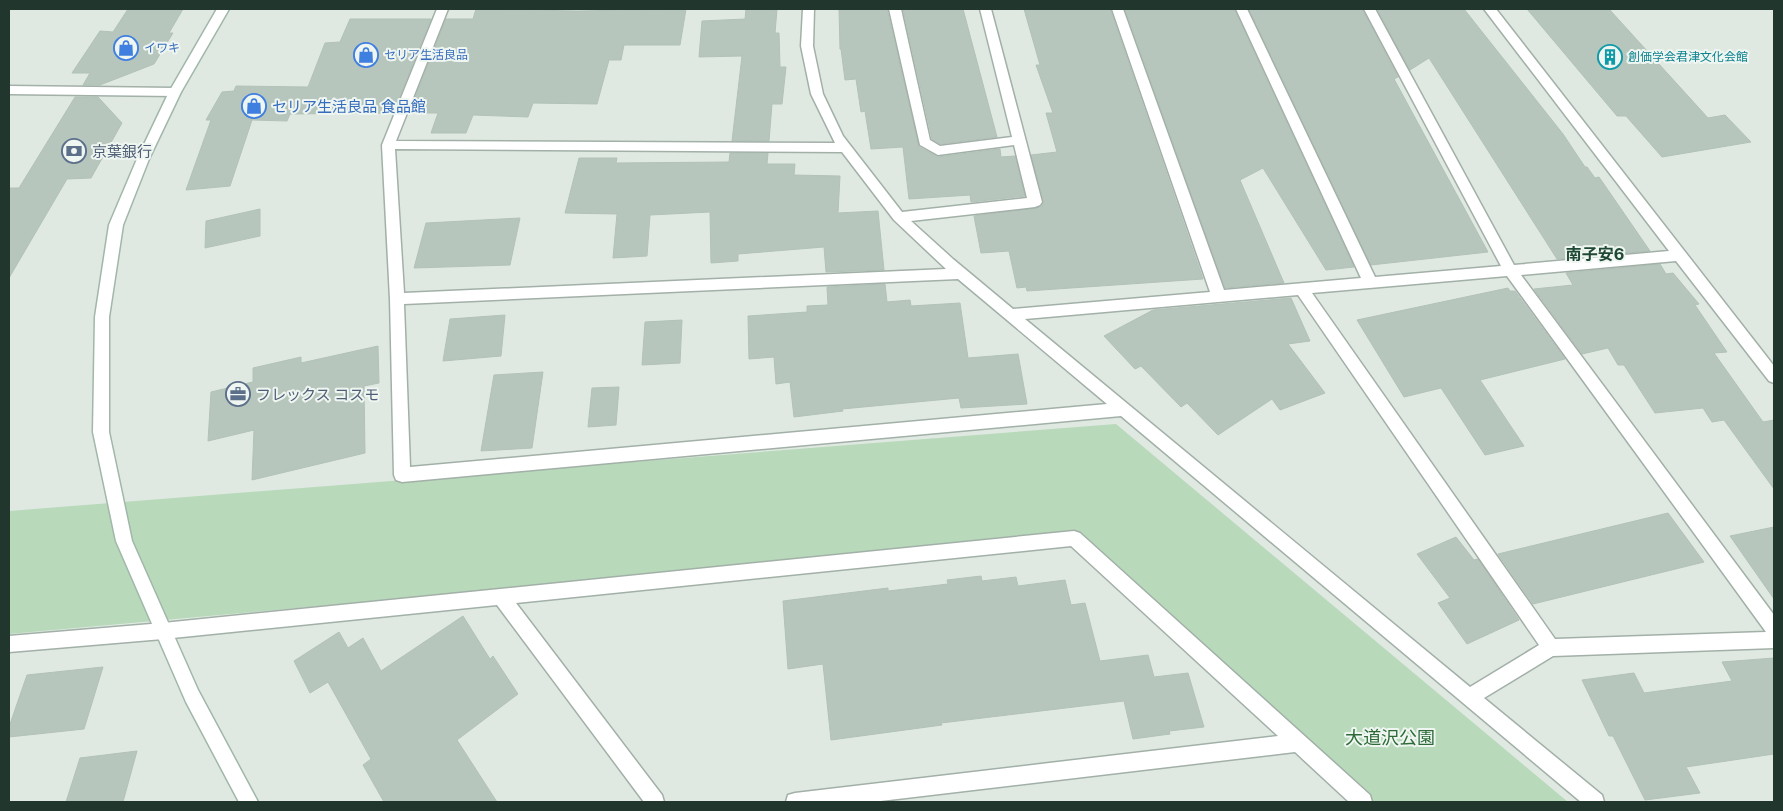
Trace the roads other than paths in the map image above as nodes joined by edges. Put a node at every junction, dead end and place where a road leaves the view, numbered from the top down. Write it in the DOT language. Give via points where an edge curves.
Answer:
graph roads {
  1 [pos="223,9"];
  2 [pos="442,9"];
  3 [pos="809,9"];
  4 [pos="895,9"];
  5 [pos="986,9"];
  6 [pos="1117,9"];
  7 [pos="1242,9"];
  8 [pos="1369,9"];
  9 [pos="1490,9"];
  10 [pos="9,90"];
  11 [pos="175,92"];
  12 [pos="1019,140"];
  13 [pos="388,145"];
  14 [pos="846,148"];
  15 [pos="899,217"];
  16 [pos="1680,254"];
  17 [pos="1510,270"];
  18 [pos="961,274"];
  19 [pos="1370,282"];
  20 [pos="1302,288"];
  21 [pos="1219,296"];
  22 [pos="396,299"];
  23 [pos="1010,315"];
  24 [pos="1774,377"];
  25 [pos="1124,409"];
  26 [pos="501,596"];
  27 [pos="1774,629"];
  28 [pos="163,631"];
  29 [pos="1774,640"];
  30 [pos="9,644"];
  31 [pos="1551,648"];
  32 [pos="1469,697"];
  33 [pos="1298,743"];
  34 [pos="249,802"];
  35 [pos="655,802"];
  36 [pos="795,802"];
  37 [pos="1363,802"];
  38 [pos="1595,802"];
  1 -- 11 [label="street"];
  2 -- 13 [label="street"];
  3 -- 14 [label="street" via="807,46 817,94"];
  4 -- 12 [label="street" via="924,142 938,150"];
  5 -- 12 [label="street"];
  6 -- 21 [label="street"];
  7 -- 19 [label="street"];
  8 -- 17 [label="street"];
  9 -- 16 [label="street"];
  10 -- 11 [label="street"];
  11 -- 28 [label="street" via="116,225 102,317 101,432 124,541"];
  12 -- 15 [label="street" via="1035,202"];
  13 -- 14 [label="street"];
  13 -- 22 [label="street"];
  14 -- 15 [label="street"];
  15 -- 18 [label="street"];
  16 -- 17 [label="street"];
  16 -- 24 [label="street"];
  17 -- 19 [label="street"];
  17 -- 27 [label="street"];
  18 -- 22 [label="street"];
  18 -- 23 [label="street"];
  19 -- 20 [label="street"];
  20 -- 21 [label="street"];
  20 -- 31 [label="street"];
  21 -- 23 [label="street"];
  22 -- 25 [label="street" via="402,476"];
  23 -- 25 [label="street"];
  25 -- 32 [label="street"];
  26 -- 28 [label="street"];
  26 -- 33 [label="street" via="1074,538"];
  26 -- 35 [label="street"];
  28 -- 30 [label="street"];
  28 -- 34 [label="street" via="192,696"];
  29 -- 31 [label="street"];
  31 -- 32 [label="street"];
  32 -- 38 [label="street"];
  33 -- 36 [label="street"];
  33 -- 37 [label="street"];
}
